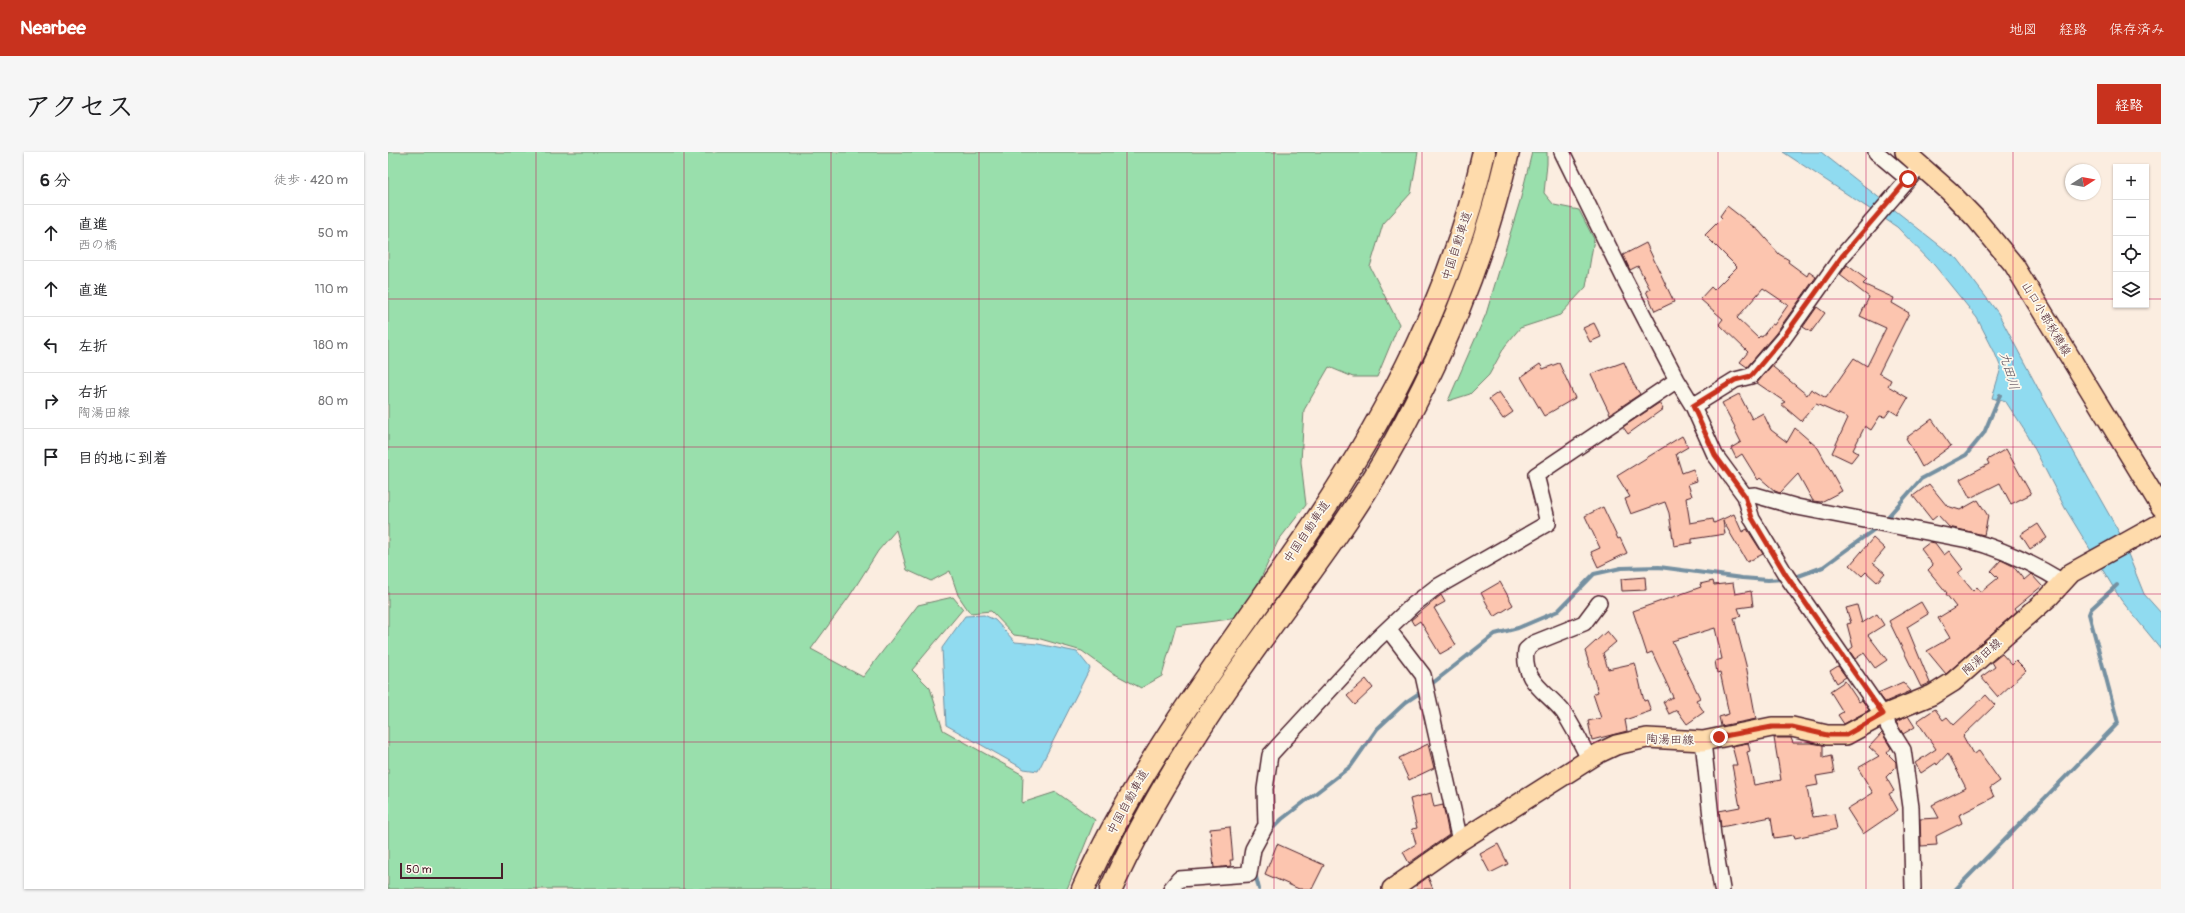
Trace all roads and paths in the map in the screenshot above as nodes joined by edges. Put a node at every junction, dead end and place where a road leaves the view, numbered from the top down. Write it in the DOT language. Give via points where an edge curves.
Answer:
graph roads {
  1 [pos="1484,152"];
  2 [pos="1508,152"];
  3 [pos="1562,152"];
  4 [pos="1876,152"];
  5 [pos="1905,152"];
  6 [pos="1921,165"];
  7 [pos="1906,181"];
  8 [pos="1677,380"];
  9 [pos="1693,406"];
  10 [pos="1745,496"];
  11 [pos="2161,507"];
  12 [pos="2153,527"];
  13 [pos="2063,582"];
  14 [pos="1599,603"];
  15 [pos="1388,629"];
  16 [pos="1884,714"];
  17 [pos="1702,740"];
  18 [pos="1590,759"];
  19 [pos="1460,841"];
  20 [pos="1083,889"];
  21 [pos="1111,889"];
  22 [pos="1171,889"];
  23 [pos="1392,889"];
  24 [pos="1722,889"];
  25 [pos="1914,889"];
  1 -- 20 [label="highway, 中国自動車道" via="1462,236 1449,274 1423,336 1397,387 1315,522 1151,762 1120,815"];
  2 -- 21 [label="highway, 中国自動車道" via="1484,244 1465,297 1417,400 1383,462 1336,535 1224,692 1171,776 1141,827"];
  3 -- 8 [label="street"];
  4 -- 7 [label="street"];
  5 -- 6 [label="main road, 山口小郡秋穂線"];
  6 -- 7 [label="street"];
  6 -- 11 [label="main road, 山口小郡秋穂線" via="1976,219 2014,265"];
  7 -- 9 [label="street" via="1843,255 1783,338 1751,376 1735,380"];
  8 -- 9 [label="street"];
  8 -- 15 [label="street" via="1536,475 1548,523 1435,588"];
  9 -- 10 [label="street" via="1715,455"];
  10 -- 13 [label="street" via="1995,547 2023,558"];
  10 -- 16 [label="street" via="1752,518 1786,575"];
  12 -- 13 [label="main road, 陶湯田線" via="2078,569"];
  13 -- 16 [label="main road, 陶湯田線" via="1953,682 1912,704"];
  14 -- 18 [label="street" via="1584,623 1534,643 1526,650 1525,660 1530,679 1560,708 1572,724"];
  15 -- 19 [label="street" via="1423,675"];
  15 -- 22 [label="street" via="1270,755 1265,790 1266,825 1253,849 1249,874 1179,879"];
  16 -- 17 [label="main road, 陶湯田線" via="1846,735 1827,735 1792,727 1772,727"];
  16 -- 25 [label="street" via="1888,726 1903,750 1911,807"];
  17 -- 18 [label="main road, 陶湯田線" via="1647,738 1616,745"];
  17 -- 24 [label="street"];
  18 -- 19 [label="main road, 陶湯田線"];
  19 -- 23 [label="main road, 陶湯田線"];
}
